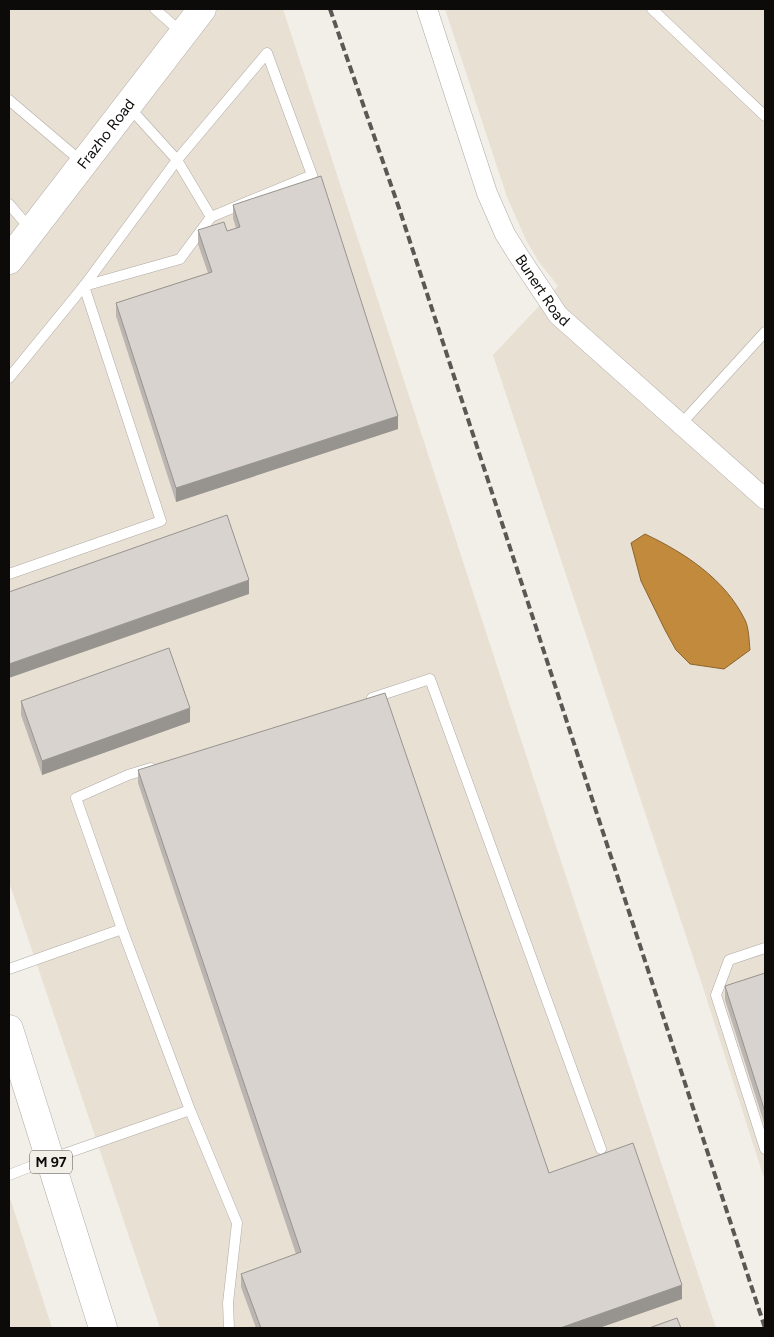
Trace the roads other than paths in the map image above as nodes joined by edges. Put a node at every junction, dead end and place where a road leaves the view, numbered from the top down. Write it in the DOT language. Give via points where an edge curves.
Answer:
graph roads {
  1 [pos="155,9"];
  2 [pos="202,9"];
  3 [pos="427,9"];
  4 [pos="652,9"];
  5 [pos="183,34"];
  6 [pos="9,100"];
  7 [pos="128,106"];
  8 [pos="765,116"];
  9 [pos="177,160"];
  10 [pos="84,164"];
  11 [pos="9,204"];
  12 [pos="211,217"];
  13 [pos="32,230"];
  14 [pos="9,260"];
  15 [pos="84,286"];
  16 [pos="764,336"];
  17 [pos="9,378"];
  18 [pos="681,424"];
  19 [pos="765,499"];
  20 [pos="9,574"];
  21 [pos="357,702"];
  22 [pos="162,764"];
  23 [pos="122,929"];
  24 [pos="765,948"];
  25 [pos="9,969"];
  26 [pos="9,1028"];
  27 [pos="190,1110"];
  28 [pos="601,1149"];
  29 [pos="765,1149"];
  30 [pos="50,1159"];
  31 [pos="9,1175"];
  32 [pos="103,1328"];
  33 [pos="229,1328"];
  1 -- 5 [label="lane"];
  2 -- 5 [label="street, Frazho Road"];
  3 -- 18 [label="street, Bunert Road" via="487,193 520,258 558,315"];
  4 -- 8 [label="lane"];
  5 -- 7 [label="street, Frazho Road"];
  6 -- 10 [label="lane"];
  7 -- 9 [label="lane"];
  7 -- 10 [label="street, Frazho Road"];
  9 -- 12 [label="lane"];
  9 -- 12 [label="lane" via="267,53 312,175"];
  9 -- 15 [label="lane"];
  10 -- 13 [label="street, Frazho Road"];
  11 -- 13 [label="lane"];
  12 -- 15 [label="lane" via="180,258"];
  13 -- 14 [label="street, Frazho Road"];
  15 -- 17 [label="lane"];
  15 -- 20 [label="lane" via="161,521"];
  16 -- 18 [label="lane"];
  18 -- 19 [label="street, Bunert Road"];
  21 -- 28 [label="lane" via="430,679"];
  22 -- 23 [label="lane" via="76,798"];
  23 -- 25 [label="lane"];
  23 -- 27 [label="lane"];
  24 -- 29 [label="lane" via="730,960 716,995"];
  26 -- 30 [label="street, M 97"];
  27 -- 30 [label="lane"];
  27 -- 33 [label="lane" via="237,1223 228,1303"];
  30 -- 31 [label="lane"];
  30 -- 32 [label="street, M 97"];
}
